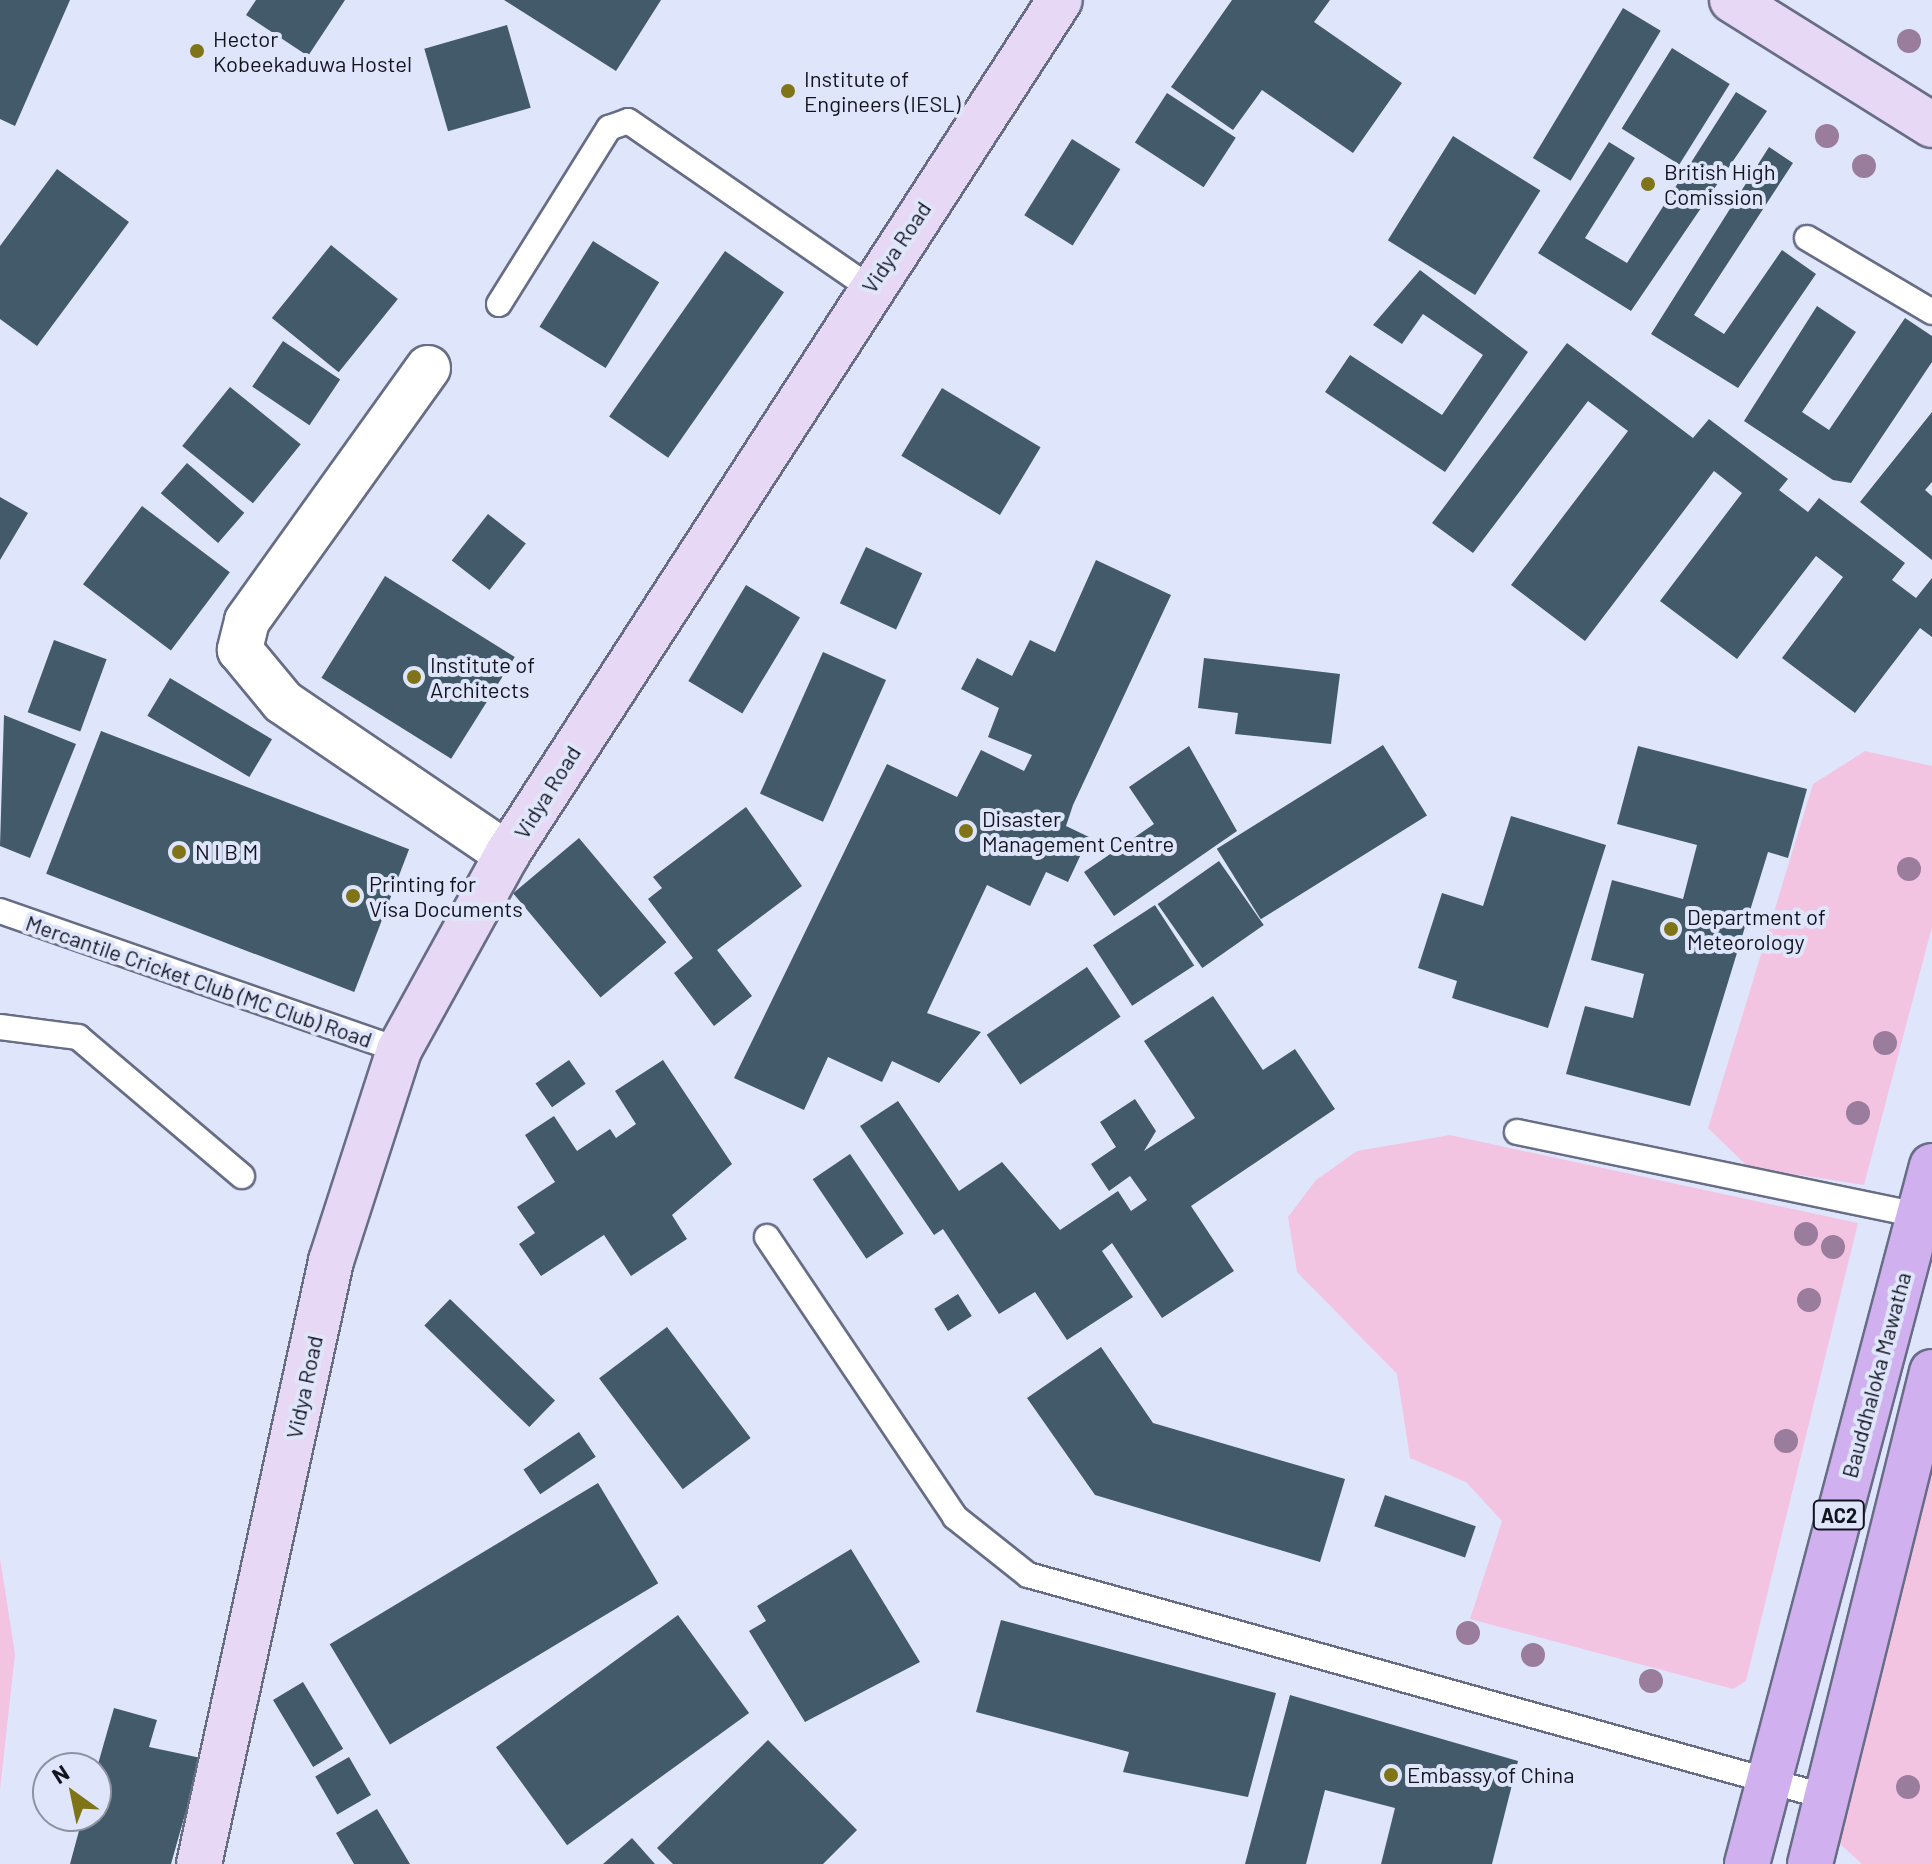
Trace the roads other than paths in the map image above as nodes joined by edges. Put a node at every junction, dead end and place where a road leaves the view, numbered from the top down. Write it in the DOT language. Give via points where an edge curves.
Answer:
graph roads {
  1 [pos="1060,0"];
  2 [pos="1732,0"];
  3 [pos="1932,125"];
  4 [pos="1807,238"];
  5 [pos="869,287"];
  6 [pos="499,304"];
  7 [pos="1932,312"];
  8 [pos="428,368"];
  9 [pos="507,854"];
  10 [pos="0,911"];
  11 [pos="0,1027"];
  12 [pos="399,1050"];
  13 [pos="1517,1132"];
  14 [pos="1932,1166"];
  15 [pos="242,1176"];
  16 [pos="1919,1215"];
  17 [pos="767,1237"];
  18 [pos="1929,1401"];
  19 [pos="1869,1402"];
  20 [pos="1768,1782"];
  21 [pos="1827,1797"];
  22 [pos="199,1864"];
  23 [pos="1747,1864"];
  24 [pos="1810,1864"];
  1 -- 5 [label="street, Vidya Road"];
  2 -- 3 [label="street"];
  4 -- 7 [label="lane"];
  5 -- 6 [label="lane" via="628,121 609,128"];
  5 -- 9 [label="street, Vidya Road"];
  8 -- 9 [label="street" via="247,621 240,650 283,702"];
  9 -- 12 [label="street, Vidya Road"];
  10 -- 12 [label="lane, Mercantile Cricket Club (MC Club) Road"];
  11 -- 15 [label="lane" via="78,1037"];
  12 -- 22 [label="street, Vidya Road" via="331,1261"];
  13 -- 16 [label="lane"];
  14 -- 16 [label="main road, Bauddhaloka Mawatha / AC2"];
  16 -- 19 [label="main road, Bauddhaloka Mawatha / AC2"];
  17 -- 20 [label="lane" via="955,1517 1028,1575"];
  18 -- 19 [label="street"];
  18 -- 21 [label="main road, AC2"];
  19 -- 20 [label="main road, Bauddhaloka Mawatha / AC2"];
  20 -- 21 [label="lane"];
  20 -- 23 [label="main road, Bauddhaloka Mawatha / AC2"];
  21 -- 24 [label="main road, AC2"];
}
